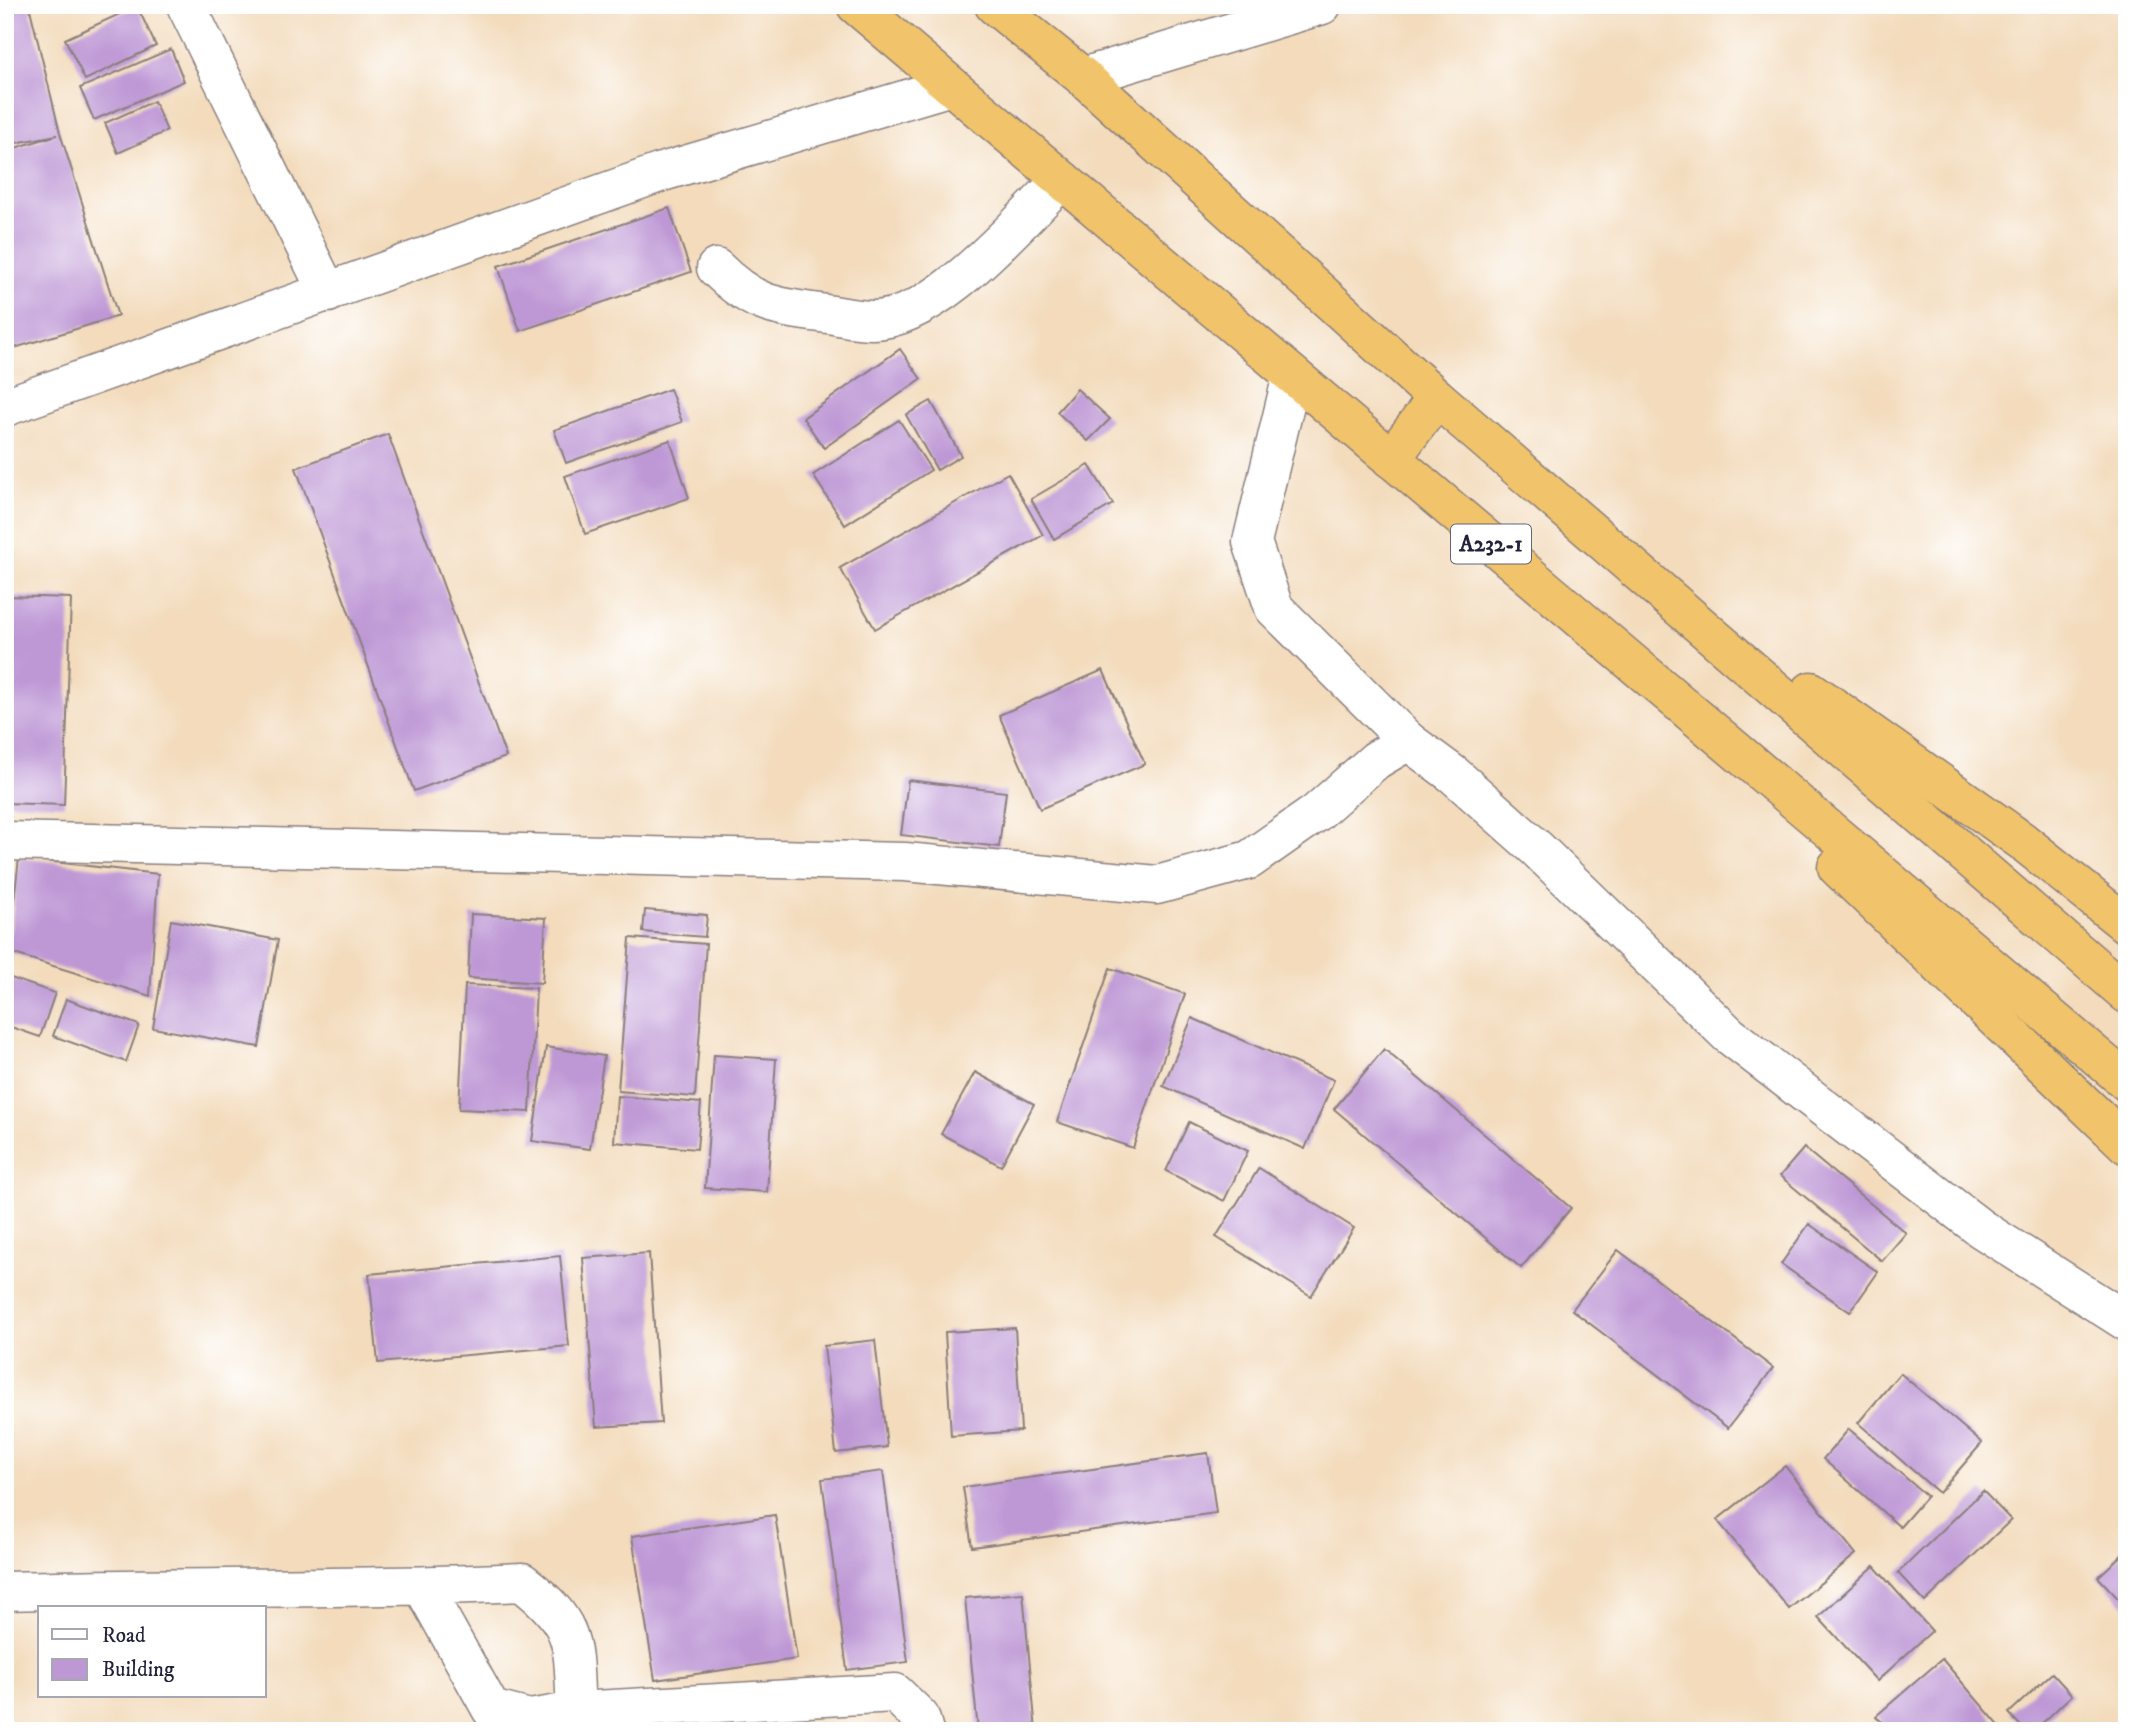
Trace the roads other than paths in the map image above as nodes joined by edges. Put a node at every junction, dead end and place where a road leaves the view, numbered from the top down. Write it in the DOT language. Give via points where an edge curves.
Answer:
graph roads {
  1 [pos="186,5"];
  2 [pos="856,5"];
  3 [pos="994,5"];
  4 [pos="1322,5"];
  5 [pos="1083,77"];
  6 [pos="951,86"];
  7 [pos="1062,180"];
  8 [pos="716,268"];
  9 [pos="328,293"];
  10 [pos="1292,375"];
  11 [pos="1437,398"];
  12 [pos="5,407"];
  13 [pos="1391,459"];
  14 [pos="1635,566"];
  15 [pos="1600,636"];
  16 [pos="1408,741"];
  17 [pos="5,841"];
  18 [pos="2127,925"];
  19 [pos="2127,994"];
  20 [pos="2127,1082"];
  21 [pos="2127,1145"];
  22 [pos="2127,1322"];
  23 [pos="423,1587"];
  24 [pos="5,1591"];
  25 [pos="576,1711"];
  26 [pos="531,1725"];
  27 [pos="924,1731"];
  1 -- 9 [label="street"];
  2 -- 6 [label="highway, A232-1"];
  3 -- 5 [label="highway, A232-1"];
  4 -- 5 [label="street"];
  5 -- 11 [label="highway, A232-1"];
  6 -- 7 [label="highway, A232-1"];
  6 -- 9 [label="street" via="662,172"];
  7 -- 8 [label="street" via="945,292 912,312 874,320 776,308 738,290"];
  7 -- 10 [label="highway, A232-1"];
  9 -- 12 [label="street"];
  10 -- 13 [label="highway, A232-1"];
  10 -- 16 [label="street" via="1252,541 1274,608"];
  11 -- 13 [label="highway"];
  11 -- 14 [label="highway, A232-1"];
  13 -- 15 [label="highway, A232-1"];
  14 -- 18 [label="highway" via="2022,841"];
  14 -- 19 [label="highway, A232-1"];
  15 -- 20 [label="highway, A232-1"];
  15 -- 21 [label="highway"];
  16 -- 17 [label="street" via="1376,760 1315,813 1249,860 1157,886 905,862"];
  16 -- 22 [label="street" via="1536,848 1728,1035 1980,1228"];
  23 -- 24 [label="street"];
  23 -- 25 [label="street" via="522,1582 550,1604 572,1638"];
  23 -- 26 [label="street" via="491,1709"];
  25 -- 26 [label="street"];
  25 -- 27 [label="street" via="895,1693 920,1717"];
}
